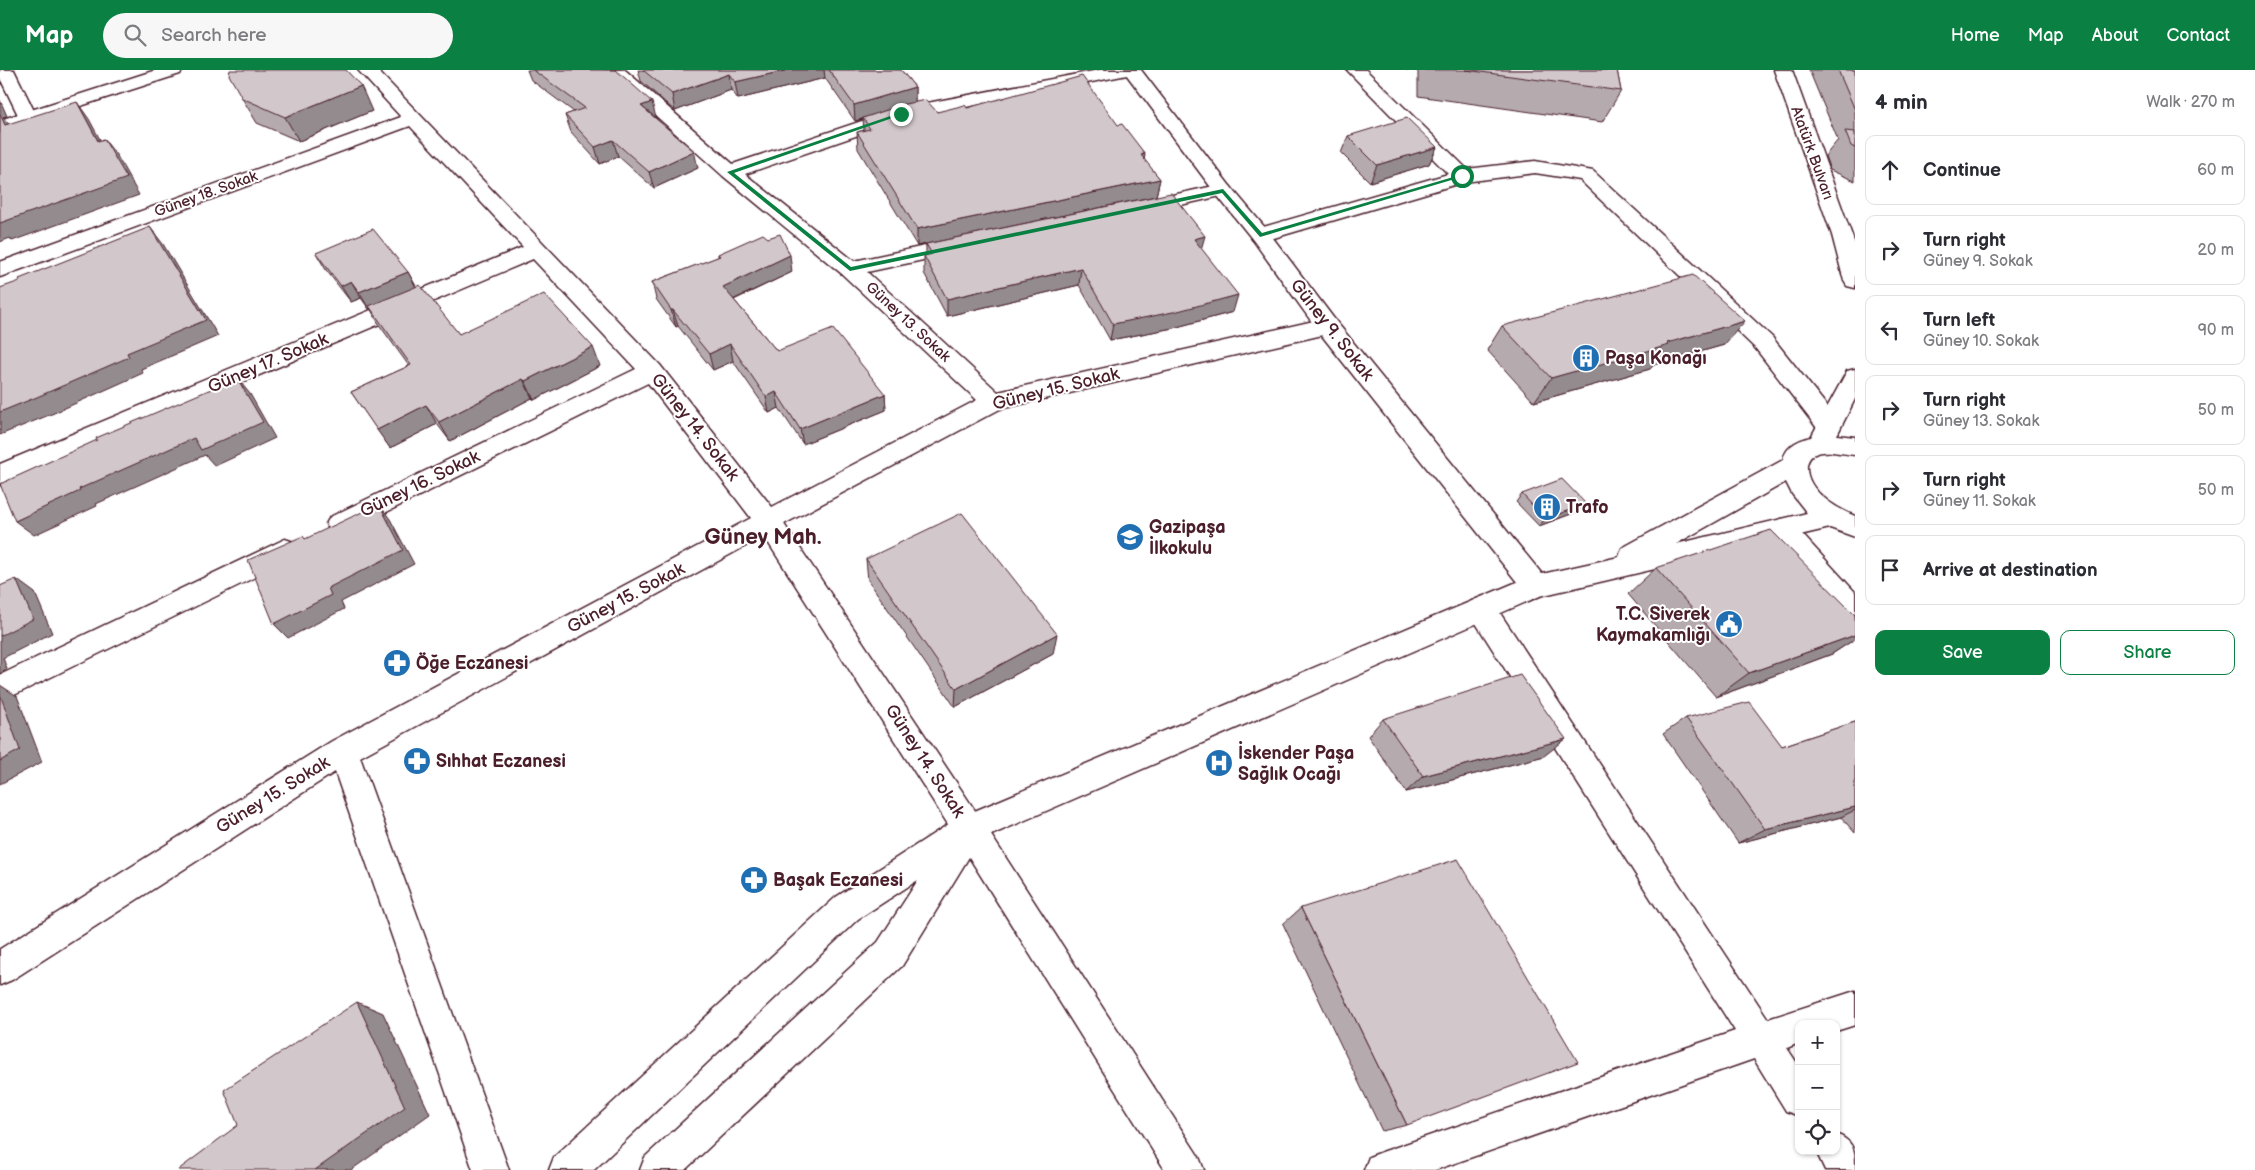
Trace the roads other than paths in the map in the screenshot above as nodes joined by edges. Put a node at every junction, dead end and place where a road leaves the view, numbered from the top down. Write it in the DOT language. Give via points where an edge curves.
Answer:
graph roads {
  1 [pos="5,70"];
  2 [pos="174,70"];
  3 [pos="367,70"];
  4 [pos="1127,70"];
  5 [pos="1132,70"];
  6 [pos="1356,70"];
  7 [pos="1783,70"];
  8 [pos="626,74"];
  9 [pos="28,117"];
  10 [pos="412,119"];
  11 [pos="0,126"];
  12 [pos="730,172"];
  13 [pos="1462,176"];
  14 [pos="1223,190"];
  15 [pos="1118,213"];
  16 [pos="1260,235"];
  17 [pos="1848,235"];
  18 [pos="984,241"];
  19 [pos="536,250"];
  20 [pos="850,269"];
  21 [pos="0,270"];
  22 [pos="1855,281"];
  23 [pos="1327,326"];
  24 [pos="652,371"];
  25 [pos="1855,377"];
  26 [pos="994,402"];
  27 [pos="1824,434"];
  28 [pos="1855,446"];
  29 [pos="1792,467"];
  30 [pos="0,475"];
  31 [pos="768,521"];
  32 [pos="1844,522"];
  33 [pos="1782,529"];
  34 [pos="1599,573"];
  35 [pos="1536,586"];
  36 [pos="1482,609"];
  37 [pos="1855,611"];
  38 [pos="0,689"];
  39 [pos="343,751"];
  40 [pos="969,828"];
  41 [pos="0,968"];
  42 [pos="1855,1008"];
  43 [pos="1817,1020"];
  44 [pos="1795,1027"];
  45 [pos="1759,1038"];
  46 [pos="1795,1092"];
  47 [pos="1837,1155"];
  48 [pos="491,1170"];
  49 [pos="567,1170"];
  50 [pos="658,1170"];
  51 [pos="1186,1170"];
  52 [pos="1382,1170"];
  53 [pos="1847,1170"];
  1 -- 9 [label="street"];
  2 -- 9 [label="street"];
  3 -- 10 [label="street, Güney 14. Sokak"];
  4 -- 12 [label="street" via="901,114"];
  5 -- 14 [label="street, Güney 9. Sokak"];
  6 -- 13 [label="street"];
  7 -- 17 [label="street, Atatürk Bulvarı"];
  8 -- 12 [label="street, Güney 13. Sokak"];
  9 -- 11 [label="street"];
  10 -- 19 [label="street, Güney 14. Sokak"];
  10 -- 21 [label="street, Güney 18. Sokak"];
  12 -- 20 [label="street, Güney 13. Sokak"];
  13 -- 16 [label="street"];
  13 -- 27 [label="street" via="1535,167 1586,175 1764,343"];
  14 -- 15 [label="street"];
  14 -- 16 [label="street, Güney 9. Sokak"];
  16 -- 23 [label="street, Güney 9. Sokak"];
  17 -- 22 [label="street, Atatürk Bulvarı"];
  18 -- 20 [label="street"];
  19 -- 24 [label="street, Güney 14. Sokak"];
  19 -- 30 [label="street, Güney 17. Sokak"];
  20 -- 26 [label="street, Güney 13. Sokak"];
  23 -- 26 [label="street, Güney 15. Sokak"];
  23 -- 35 [label="street, Güney 9. Sokak"];
  24 -- 31 [label="street, Güney 14. Sokak"];
  24 -- 38 [label="street, Güney 16. Sokak"];
  25 -- 27 [label="street"];
  26 -- 31 [label="street, Güney 15. Sokak"];
  27 -- 28 [label="street"];
  27 -- 29 [label="street" via="1795,456"];
  29 -- 32 [label="street" via="1803,493 1816,506"];
  29 -- 34 [label="street"];
  31 -- 39 [label="street, Güney 15. Sokak"];
  31 -- 40 [label="street, Güney 14. Sokak"];
  32 -- 33 [label="street"];
  33 -- 34 [label="street"];
  33 -- 37 [label="street"];
  34 -- 35 [label="street"];
  35 -- 36 [label="street"];
  36 -- 40 [label="street"];
  36 -- 45 [label="street"];
  39 -- 41 [label="street, Güney 15. Sokak"];
  39 -- 48 [label="street"];
  40 -- 49 [label="street" via="848,908"];
  40 -- 50 [label="street" via="890,954"];
  40 -- 51 [label="street, Güney 14. Sokak"];
  42 -- 43 [label="street"];
  44 -- 45 [label="street"];
  45 -- 46 [label="street"];
  45 -- 52 [label="street"];
  47 -- 53 [label="street"];
}
